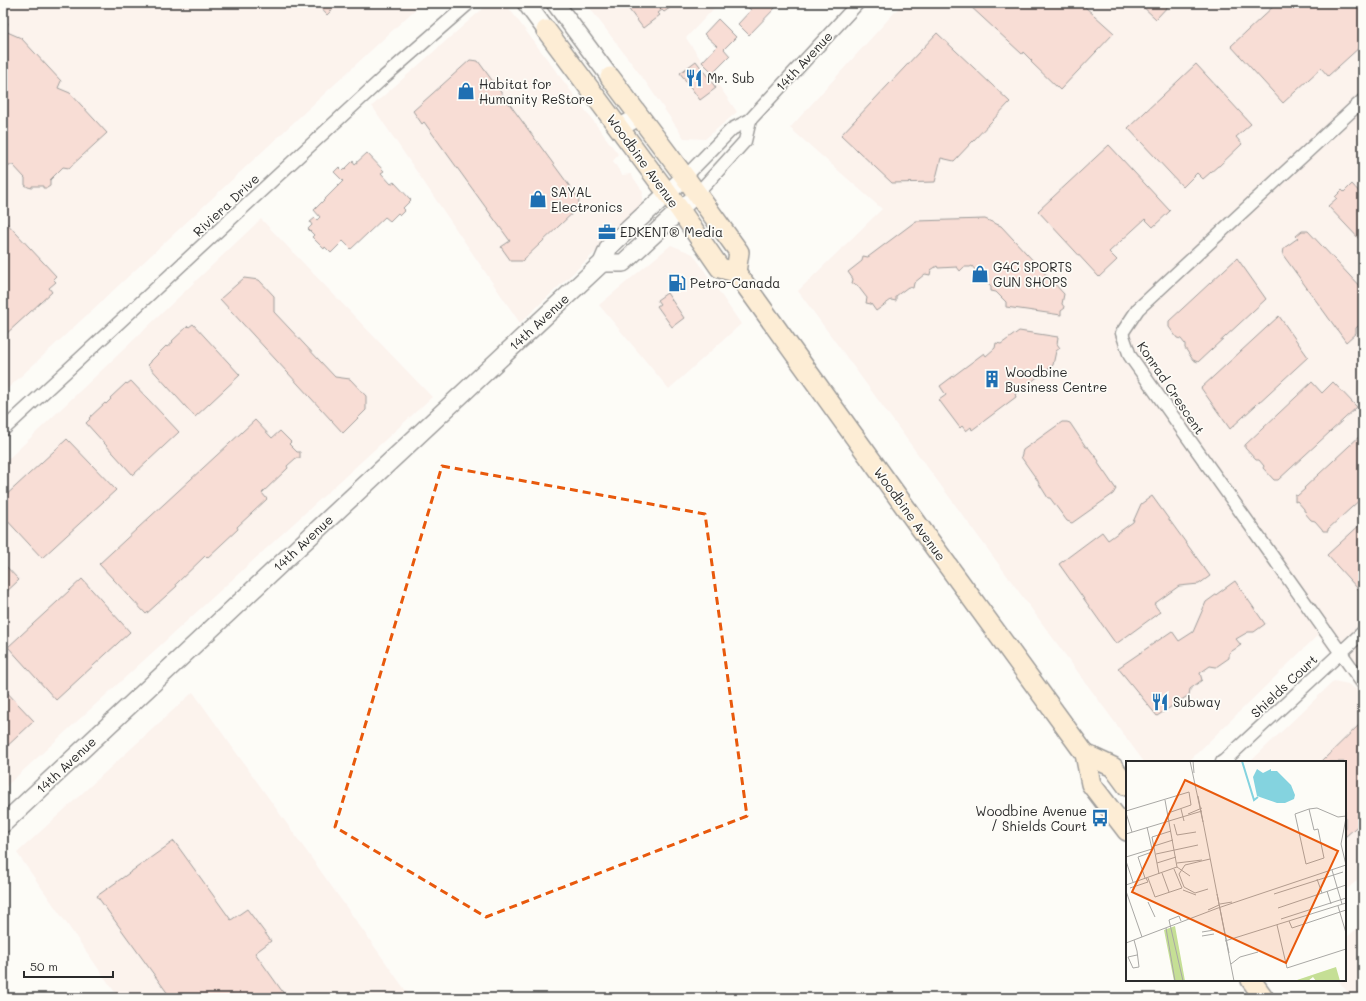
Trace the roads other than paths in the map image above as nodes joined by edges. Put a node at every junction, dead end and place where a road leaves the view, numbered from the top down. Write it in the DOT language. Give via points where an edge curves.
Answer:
graph roads {
  1 [pos="469,3"];
  2 [pos="526,3"];
  3 [pos="555,3"];
  4 [pos="858,3"];
  5 [pos="546,30"];
  6 [pos="610,77"];
  7 [pos="1363,100"];
  8 [pos="640,116"];
  9 [pos="750,120"];
  10 [pos="619,128"];
  11 [pos="685,177"];
  12 [pos="667,193"];
  13 [pos="697,194"];
  14 [pos="680,210"];
  15 [pos="602,263"];
  16 [pos="736,272"];
  17 [pos="3,430"];
  18 [pos="1363,632"];
  19 [pos="1340,653"];
  20 [pos="1363,684"];
  21 [pos="1085,754"];
  22 [pos="1224,761"];
  23 [pos="1126,785"];
  24 [pos="3,824"];
  25 [pos="1126,830"];
  26 [pos="1252,981"];
  27 [pos="1264,998"];
  1 -- 17 [label="street, Riviera Drive" via="383,78"];
  2 -- 5 [label="main road, Woodbine Avenue"];
  3 -- 6 [label="main road, Woodbine Avenue"];
  4 -- 9 [label="street, 14th Avenue"];
  5 -- 10 [label="main road, Woodbine Avenue"];
  6 -- 8 [label="main road, Woodbine Avenue"];
  7 -- 19 [label="street, Konrad Crescent" via="1138,309 1122,333 1130,356"];
  8 -- 10 [label="main road"];
  8 -- 11 [label="main road, Woodbine Avenue"];
  9 -- 11 [label="street, 14th Avenue" via="732,130"];
  9 -- 13 [label="street, 14th Avenue" via="745,141"];
  10 -- 12 [label="main road, Woodbine Avenue"];
  11 -- 12 [label="main road, 14th Avenue"];
  11 -- 13 [label="main road, Woodbine Avenue"];
  12 -- 14 [label="main road, Woodbine Avenue"];
  12 -- 15 [label="main road, 14th Avenue" via="609,247"];
  13 -- 14 [label="street, 14th Avenue"];
  13 -- 16 [label="main road, Woodbine Avenue" via="739,252"];
  14 -- 15 [label="main road, 14th Avenue" via="623,263"];
  14 -- 16 [label="main road, Woodbine Avenue" via="720,268"];
  15 -- 24 [label="main road, 14th Avenue"];
  16 -- 21 [label="main road, Woodbine Avenue"];
  18 -- 19 [label="street, Shields Court"];
  19 -- 20 [label="street"];
  19 -- 22 [label="street, Shields Court"];
  21 -- 23 [label="main road, Woodbine Avenue" via="1113,767"];
  21 -- 25 [label="main road, Woodbine Avenue" via="1091,784"];
  26 -- 27 [label="main road"];
}
